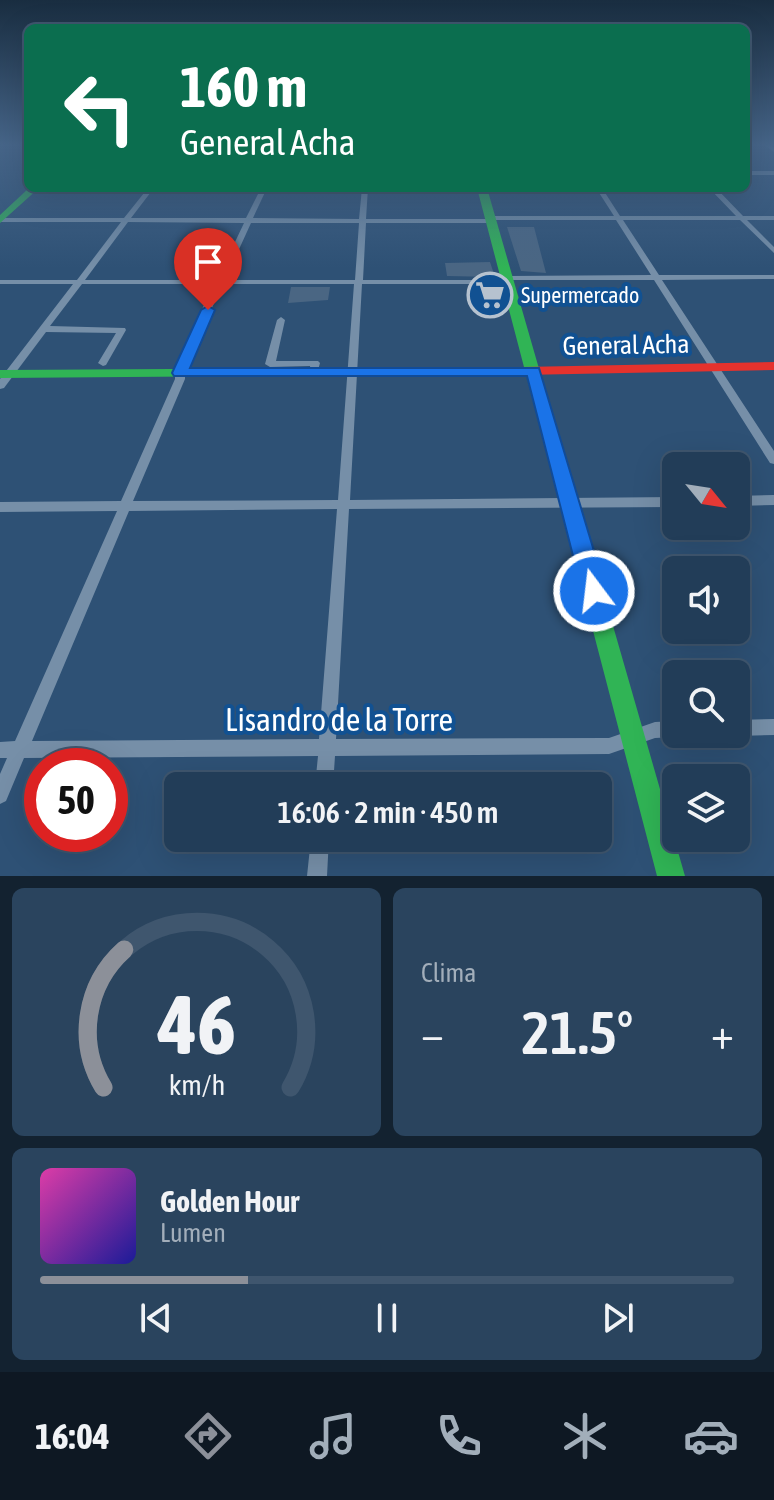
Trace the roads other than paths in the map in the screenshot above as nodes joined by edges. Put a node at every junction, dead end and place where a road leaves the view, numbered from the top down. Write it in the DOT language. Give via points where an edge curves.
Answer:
graph roads {
  1 [pos="30,192"];
  2 [pos="148,192"];
  3 [pos="262,192"];
  4 [pos="365,192"];
  5 [pos="483,192"];
  6 [pos="602,192"];
  7 [pos="716,192"];
  8 [pos="618,218"];
  9 [pos="741,218"];
  10 [pos="774,218"];
  11 [pos="0,220"];
  12 [pos="491,220"];
  13 [pos="125,221"];
  14 [pos="250,221"];
  15 [pos="363,221"];
  16 [pos="774,251"];
  17 [pos="774,277"];
  18 [pos="657,278"];
  19 [pos="509,280"];
  20 [pos="0,282"];
  21 [pos="79,282"];
  22 [pos="221,282"];
  23 [pos="360,282"];
  24 [pos="281,320"];
  25 [pos="43,329"];
  26 [pos="103,363"];
  27 [pos="774,366"];
  28 [pos="715,367"];
  29 [pos="533,371"];
  30 [pos="314,372"];
  31 [pos="352,372"];
  32 [pos="180,373"];
  33 [pos="3,378"];
  34 [pos="774,460"];
  35 [pos="774,500"];
  36 [pos="750,501"];
  37 [pos="662,502"];
  38 [pos="570,504"];
  39 [pos="346,506"];
  40 [pos="0,507"];
  41 [pos="124,507"];
  42 [pos="774,727"];
  43 [pos="750,728"];
  44 [pos="662,730"];
  45 [pos="634,736"];
  46 [pos="328,749"];
  47 [pos="0,750"];
  48 [pos="19,750"];
  49 [pos="326,772"];
  50 [pos="0,795"];
  51 [pos="319,852"];
  52 [pos="317,876"];
  53 [pos="671,876"];
  1 -- 11 [label="main road"];
  2 -- 13 [label="street"];
  3 -- 14 [label="street"];
  4 -- 15 [label="street"];
  5 -- 12 [label="main road"];
  6 -- 8 [label="street"];
  7 -- 9 [label="street"];
  8 -- 9 [label="street"];
  8 -- 12 [label="street"];
  8 -- 18 [label="street"];
  9 -- 10 [label="street"];
  9 -- 16 [label="street"];
  11 -- 13 [label="street"];
  12 -- 15 [label="street"];
  12 -- 19 [label="main road"];
  13 -- 14 [label="street"];
  13 -- 21 [label="street"];
  14 -- 15 [label="street"];
  14 -- 22 [label="street"];
  15 -- 23 [label="street"];
  17 -- 18 [label="street"];
  18 -- 19 [label="street"];
  18 -- 28 [label="street"];
  19 -- 23 [label="street"];
  19 -- 29 [label="main road"];
  20 -- 21 [label="street"];
  21 -- 22 [label="street"];
  21 -- 25 [label="street"];
  22 -- 23 [label="street"];
  22 -- 32 [label="street"];
  23 -- 31 [label="street"];
  24 -- 30 [label="street" via="270,364 315,363"];
  25 -- 26 [label="street" via="122,330"];
  25 -- 33 [label="street"];
  27 -- 28 [label="main road, General Acha"];
  28 -- 29 [label="main road, General Acha"];
  28 -- 34 [label="street"];
  29 -- 31 [label="main road, General Acha"];
  29 -- 38 [label="main road"];
  30 -- 31 [label="main road, General Acha"];
  30 -- 32 [label="main road, General Acha"];
  31 -- 39 [label="street"];
  32 -- 33 [label="main road, General Acha"];
  32 -- 41 [label="street"];
  35 -- 36 [label="street"];
  37 -- 38 [label="street"];
  38 -- 39 [label="street"];
  38 -- 45 [label="main road"];
  39 -- 41 [label="street"];
  39 -- 46 [label="street"];
  40 -- 41 [label="street"];
  41 -- 48 [label="street"];
  42 -- 43 [label="street"];
  44 -- 45 [label="street, Lisandro de la Torre"];
  45 -- 46 [label="street, Lisandro de la Torre" via="609,746"];
  45 -- 53 [label="main road"];
  46 -- 48 [label="street, Lisandro de la Torre"];
  46 -- 49 [label="street"];
  47 -- 48 [label="street, Lisandro de la Torre"];
  48 -- 50 [label="street"];
  51 -- 52 [label="street"];
}
